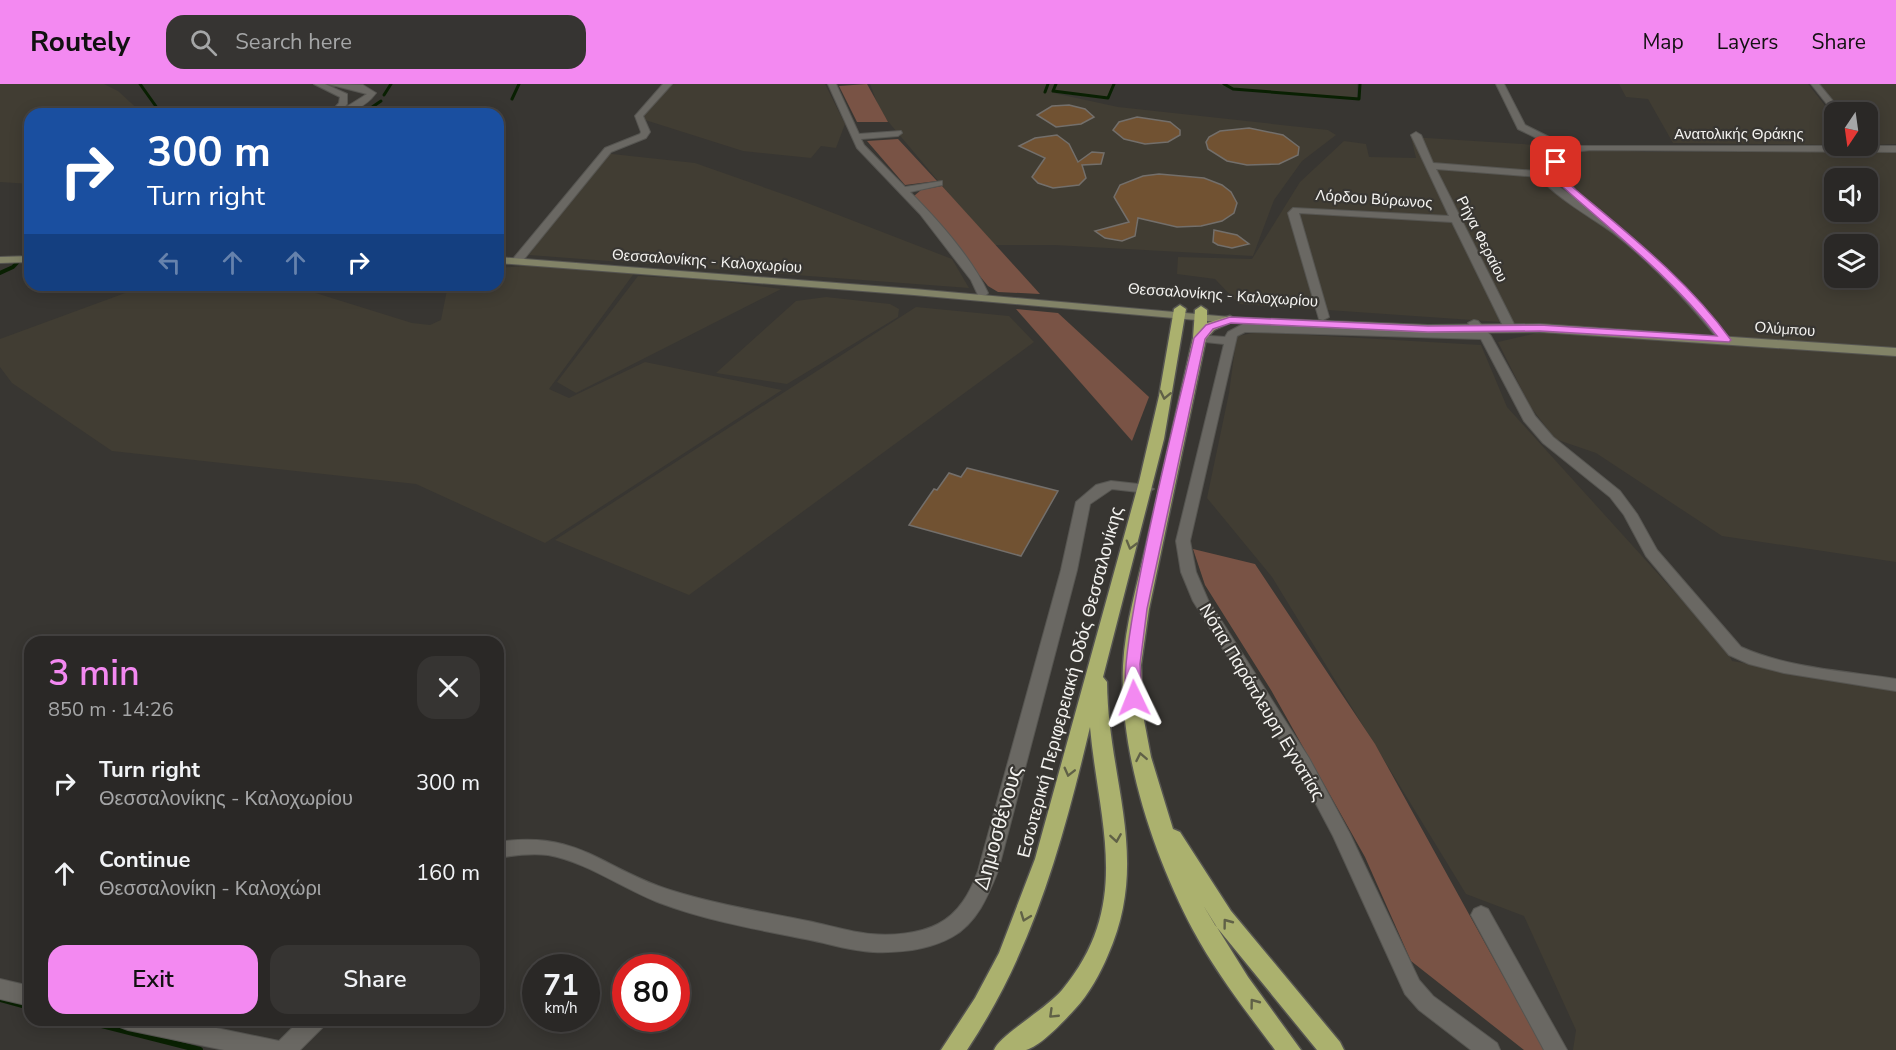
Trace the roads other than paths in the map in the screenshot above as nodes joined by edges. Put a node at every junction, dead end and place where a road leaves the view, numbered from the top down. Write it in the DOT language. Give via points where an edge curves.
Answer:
graph roads {
  1 [pos="318,84"];
  2 [pos="332,84"];
  3 [pos="668,84"];
  4 [pos="832,84"];
  5 [pos="1500,84"];
  6 [pos="1815,84"];
  7 [pos="1830,102"];
  8 [pos="341,108"];
  9 [pos="351,108"];
  10 [pos="898,133"];
  11 [pos="1416,135"];
  12 [pos="855,137"];
  13 [pos="1549,143"];
  14 [pos="1590,147"];
  15 [pos="1654,148"];
  16 [pos="1824,148"];
  17 [pos="1878,148"];
  18 [pos="1896,149"];
  19 [pos="1564,154"];
  20 [pos="1544,160"];
  21 [pos="1429,166"];
  22 [pos="1542,174"];
  23 [pos="939,183"];
  24 [pos="903,190"];
  25 [pos="1455,219"];
  26 [pos="1619,233"];
  27 [pos="24,259"];
  28 [pos="0,260"];
  29 [pos="504,261"];
  30 [pos="516,262"];
  31 [pos="914,292"];
  32 [pos="982,293"];
  33 [pos="1180,313"];
  34 [pos="1201,314"];
  35 [pos="1323,317"];
  36 [pos="1230,320"];
  37 [pos="1509,326"];
  38 [pos="1529,328"];
  39 [pos="1480,330"];
  40 [pos="1200,338"];
  41 [pos="1725,340"];
  42 [pos="1229,341"];
  43 [pos="1896,352"];
  44 [pos="1147,489"];
  45 [pos="1099,654"];
  46 [pos="1896,685"];
  47 [pos="1158,813"];
  48 [pos="504,849"];
  49 [pos="1482,915"];
  50 [pos="0,989"];
  51 [pos="24,995"];
  52 [pos="157,1026"];
  53 [pos="309,1026"];
  54 [pos="275,1050"];
  55 [pos="285,1050"];
  56 [pos="953,1050"];
  57 [pos="1006,1050"];
  58 [pos="1289,1050"];
  59 [pos="1332,1050"];
  60 [pos="1489,1050"];
  61 [pos="1556,1050"];
  1 -- 8 [label="street" via="344,96"];
  2 -- 9 [label="street" via="368,89 372,93"];
  3 -- 30 [label="street" via="639,116 646,132 643,136 608,150"];
  4 -- 12 [label="street"];
  5 -- 13 [label="street" via="1521,127"];
  6 -- 7 [label="street"];
  10 -- 12 [label="street"];
  11 -- 21 [label="street, Ρήγα Φεραίου"];
  12 -- 24 [label="street"];
  13 -- 14 [label="street"];
  13 -- 19 [label="street"];
  13 -- 20 [label="street"];
  14 -- 15 [label="street, Ανατολικής Θράκης"];
  14 -- 19 [label="street, Ανατολικής Θράκης"];
  15 -- 16 [label="street, Ανατολικής Θράκης"];
  15 -- 19 [label="street, Ανατολικής Θράκης"];
  17 -- 18 [label="street, Ανατολικής Θράκης"];
  19 -- 20 [label="street, Ανατολικής Θράκης"];
  19 -- 26 [label="street" via="1553,167 1559,178"];
  20 -- 22 [label="street"];
  21 -- 22 [label="street, Ρήγα Φεραίου"];
  21 -- 25 [label="street, Ρήγα Φεραίου"];
  22 -- 26 [label="street" via="1552,186"];
  23 -- 24 [label="street"];
  24 -- 32 [label="street" via="976,279"];
  25 -- 35 [label="street, Λόρδου Βύρωνος" via="1297,210 1293,213"];
  25 -- 37 [label="street, Ρήγα Φεραίου"];
  26 -- 41 [label="street" via="1663,269"];
  27 -- 28 [label="main road"];
  29 -- 30 [label="main road, Θεσσαλονίκης - Καλοχωρίου"];
  30 -- 31 [label="main road, Θεσσαλονίκης - Καλοχωρίου"];
  31 -- 32 [label="main road, Θεσσαλονίκης - Καλοχωρίου"];
  31 -- 33 [label="main road, Θεσσαλονίκης - Καλοχωρίου"];
  32 -- 33 [label="main road, Θεσσαλονίκης - Καλοχωρίου"];
  33 -- 34 [label="main road, Θεσσαλονίκης - Καλοχωρίου"];
  33 -- 44 [label="highway, Εσωτερική Περιφερειακή Οδός Θεσσαλονίκης, one-way"];
  34 -- 35 [label="main road, Θεσσαλονίκης - Καλοχωρίου"];
  34 -- 36 [label="main road, Θεσσαλονίκης - Καλοχωρίου"];
  34 -- 40 [label="highway"];
  35 -- 39 [label="main road, Θεσσαλονίκης - Καλοχωρίου"];
  36 -- 39 [label="main road, Θεσσαλονίκης - Καλοχωρίου"];
  36 -- 40 [label="highway" via="1209,327"];
  37 -- 38 [label="main road, Θεσσαλονίκης - Καλοχωρίου"];
  37 -- 39 [label="main road, Θεσσαλονίκης - Καλοχωρίου"];
  38 -- 39 [label="main road"];
  38 -- 41 [label="main road, Ολύμπου"];
  39 -- 42 [label="street" via="1252,328 1236,331"];
  39 -- 46 [label="street" via="1529,418 1548,440 1615,494 1652,553 1735,651 1784,667"];
  40 -- 42 [label="street"];
  47 -- 40 [label="highway, one-way" via="1141,757 1132,664 1140,609"];
  41 -- 43 [label="main road, Ολύμπου"];
  42 -- 60 [label="street, Νότια Παράπλευρη Εγνατίας" via="1183,541 1192,584 1303,763 1415,991"];
  44 -- 45 [label="highway, Εσωτερική Περιφερειακή Οδός Θεσσαλονίκης, one-way"];
  44 -- 48 [label="street, Δημοσθένους" via="1112,485 1083,502 1069,570 988,871 973,908 948,929 926,940 870,943 669,897 623,879 570,851 530,844"];
  45 -- 56 [label="highway, Εσωτερική Περιφερειακή Οδός Θεσσαλονίκης, one-way" via="1046,862 1008,962 968,1032"];
  45 -- 57 [label="highway, one-way" via="1098,700 1118,850 1110,924 1079,985 1054,1015"];
  58 -- 47 [label="highway, one-way" via="1203,925 1181,883"];
  59 -- 47 [label="highway, one-way" via="1223,918"];
  49 -- 61 [label="street"];
  50 -- 51 [label="street"];
  52 -- 54 [label="street"];
  53 -- 55 [label="street"];
}
